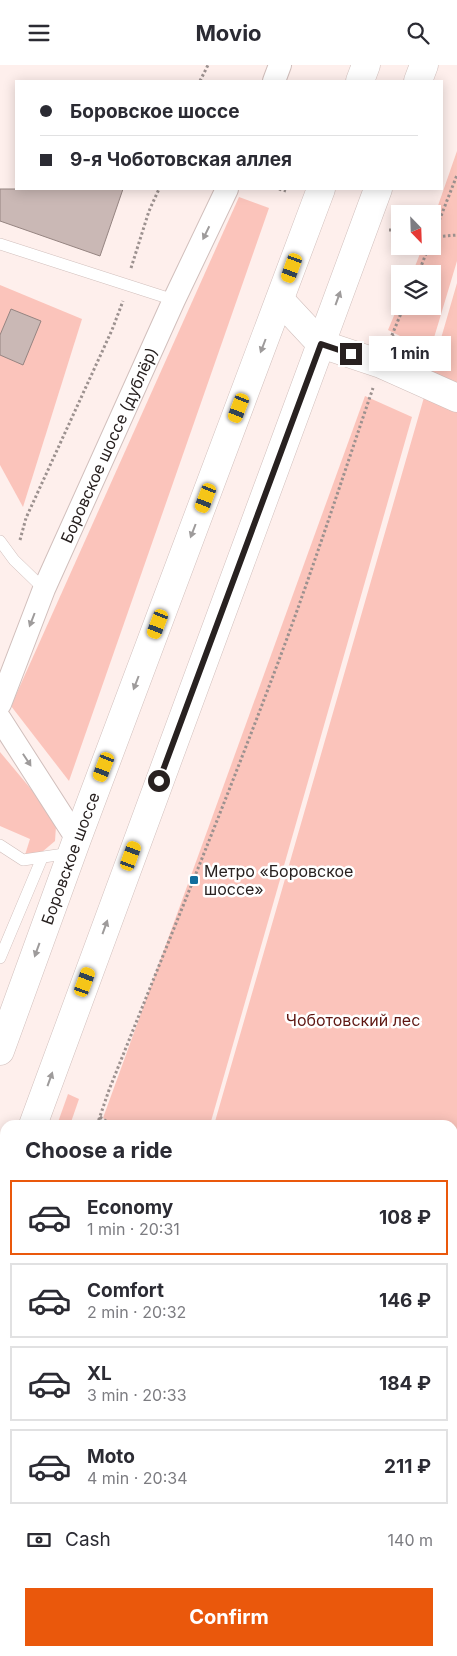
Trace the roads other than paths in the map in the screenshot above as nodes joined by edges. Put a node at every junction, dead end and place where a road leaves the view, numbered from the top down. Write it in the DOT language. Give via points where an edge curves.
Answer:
graph roads {
  1 [pos="280,65"];
  2 [pos="366,65"];
  3 [pos="424,65"];
  4 [pos="274,80"];
  5 [pos="360,80"];
  6 [pos="418,80"];
  7 [pos="227,190"];
  8 [pos="321,190"];
  9 [pos="378,190"];
  10 [pos="0,244"];
  11 [pos="174,300"];
  12 [pos="280,300"];
  13 [pos="321,344"];
  14 [pos="457,398"];
  15 [pos="1,545"];
  16 [pos="44,589"];
  17 [pos="0,704"];
  18 [pos="0,719"];
  19 [pos="0,845"];
  20 [pos="75,846"];
  21 [pos="42,858"];
  22 [pos="0,958"];
  23 [pos="0,1051"];
  24 [pos="35,1120"];
  1 -- 4 [label="street"];
  2 -- 5 [label="main road"];
  3 -- 6 [label="main road"];
  7 -- 11 [label="street, Боровское шоссе (дублёр), one-way"];
  8 -- 12 [label="main road, Боровское шоссе"];
  13 -- 9 [label="main road, one-way"];
  10 -- 11 [label="lane"];
  11 -- 16 [label="street, Боровское шоссе (дублёр)"];
  12 -- 13 [label="main road"];
  12 -- 20 [label="main road, Боровское шоссе, one-way"];
  13 -- 14 [label="main road" via="381,364"];
  24 -- 13 [label="main road, one-way"];
  15 -- 16 [label="lane"];
  16 -- 17 [label="street, Боровское шоссе (дублёр), one-way"];
  18 -- 20 [label="street, one-way"];
  19 -- 21 [label="lane" via="23,860"];
  20 -- 21 [label="lane"];
  20 -- 23 [label="main road, Боровское шоссе, one-way"];
  21 -- 22 [label="lane"];
}
